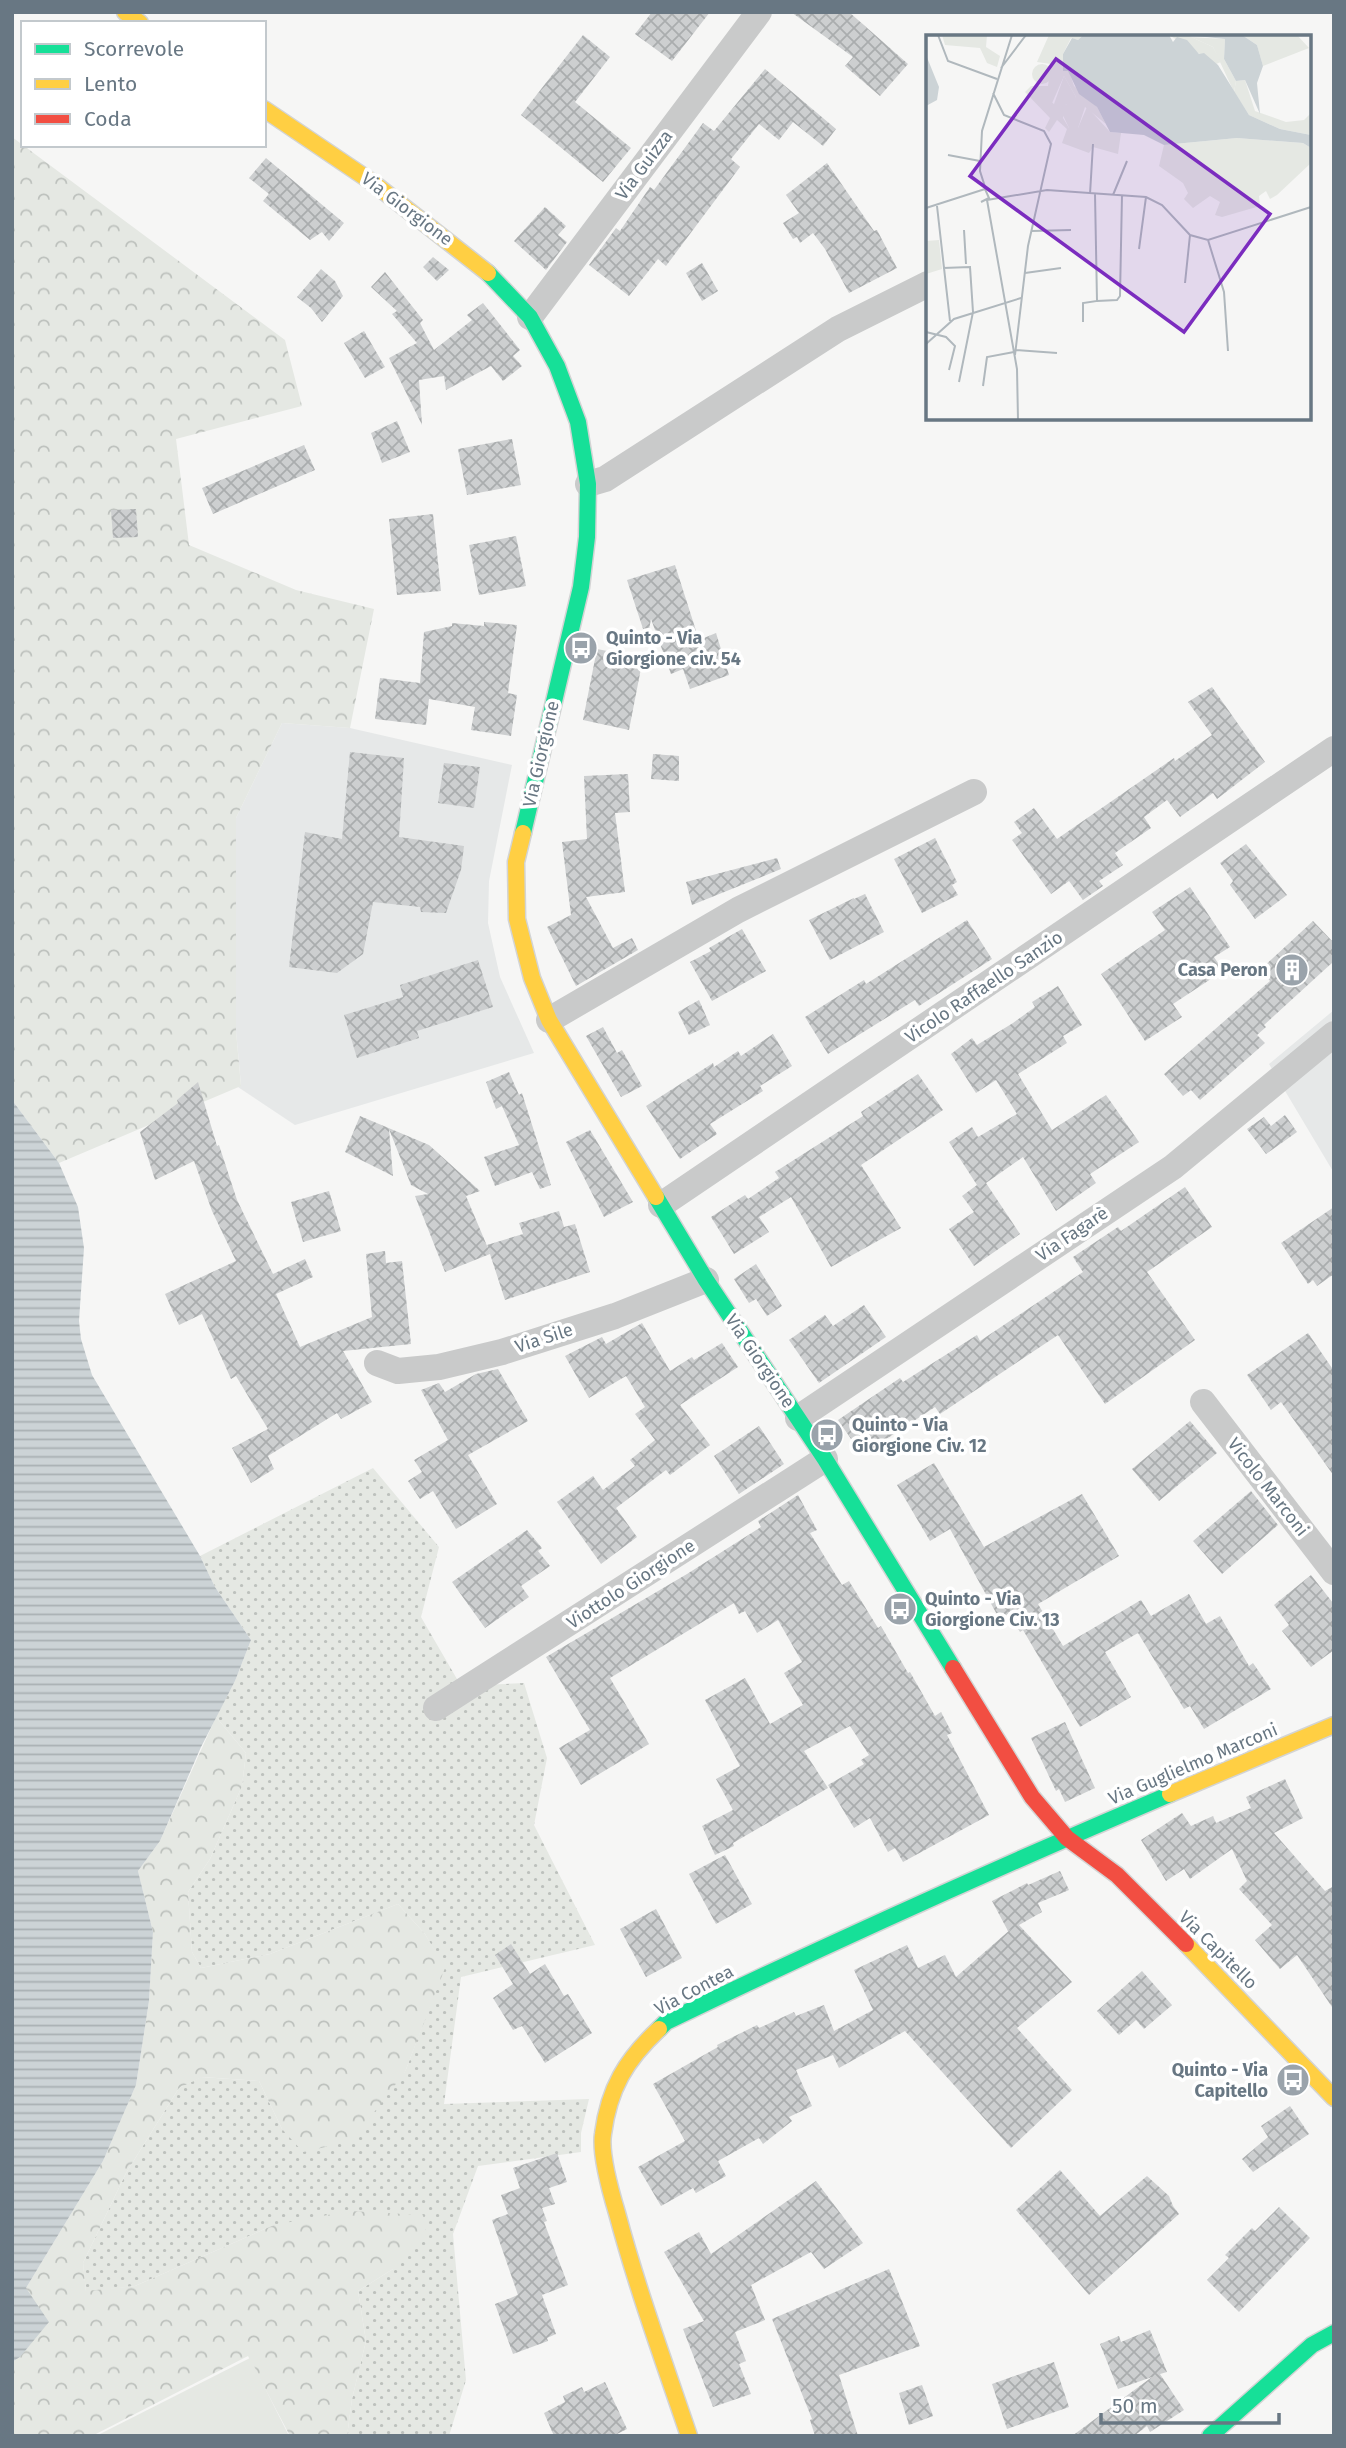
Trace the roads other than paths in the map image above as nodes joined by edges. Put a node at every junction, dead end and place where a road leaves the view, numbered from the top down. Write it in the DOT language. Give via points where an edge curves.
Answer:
graph roads {
  1 [pos="759,12"];
  2 [pos="266,110"];
  3 [pos="926,285"];
  4 [pos="530,317"];
  5 [pos="588,484"];
  6 [pos="1334,750"];
  7 [pos="974,792"];
  8 [pos="549,1020"];
  9 [pos="1334,1034"];
  10 [pos="661,1205"];
  11 [pos="706,1280"];
  12 [pos="377,1363"];
  13 [pos="1203,1402"];
  14 [pos="798,1418"];
  15 [pos="825,1459"];
  16 [pos="1334,1572"];
  17 [pos="436,1708"];
  18 [pos="1334,1725"];
  19 [pos="1067,1838"];
  20 [pos="1334,2098"];
  21 [pos="1330,2328"];
  22 [pos="689,2436"];
  23 [pos="1209,2436"];
  1 -- 4 [label="street, Via Guizza"];
  2 -- 4 [label="street, Via Giorgione" via="432,227 487,272"];
  3 -- 5 [label="street" via="838,329 606,479"];
  4 -- 5 [label="street, Via Giorgione" via="557,366 578,422"];
  5 -- 8 [label="street, Via Giorgione" via="581,587 516,862 517,919 532,978"];
  6 -- 10 [label="street, Vicolo Raffaello Sanzio"];
  7 -- 8 [label="street" via="738,910"];
  8 -- 10 [label="street, Via Giorgione"];
  9 -- 14 [label="street, Via Fagarè" via="1173,1167"];
  10 -- 11 [label="street, Via Giorgione"];
  11 -- 12 [label="street, Via Sile" via="615,1316 502,1352 398,1371"];
  11 -- 14 [label="street, Via Giorgione"];
  13 -- 16 [label="street, Vicolo Marconi"];
  14 -- 15 [label="street, Via Giorgione"];
  15 -- 17 [label="street, Viottolo Giorgione"];
  15 -- 19 [label="street, Via Giorgione" via="1032,1797"];
  18 -- 19 [label="street, Via Guglielmo Marconi"];
  19 -- 20 [label="street, Via Capitello" via="1117,1875"];
  19 -- 22 [label="street, Via Contea" via="666,2022 641,2046 614,2086 603,2137 610,2188"];
  21 -- 23 [label="street"];
}
